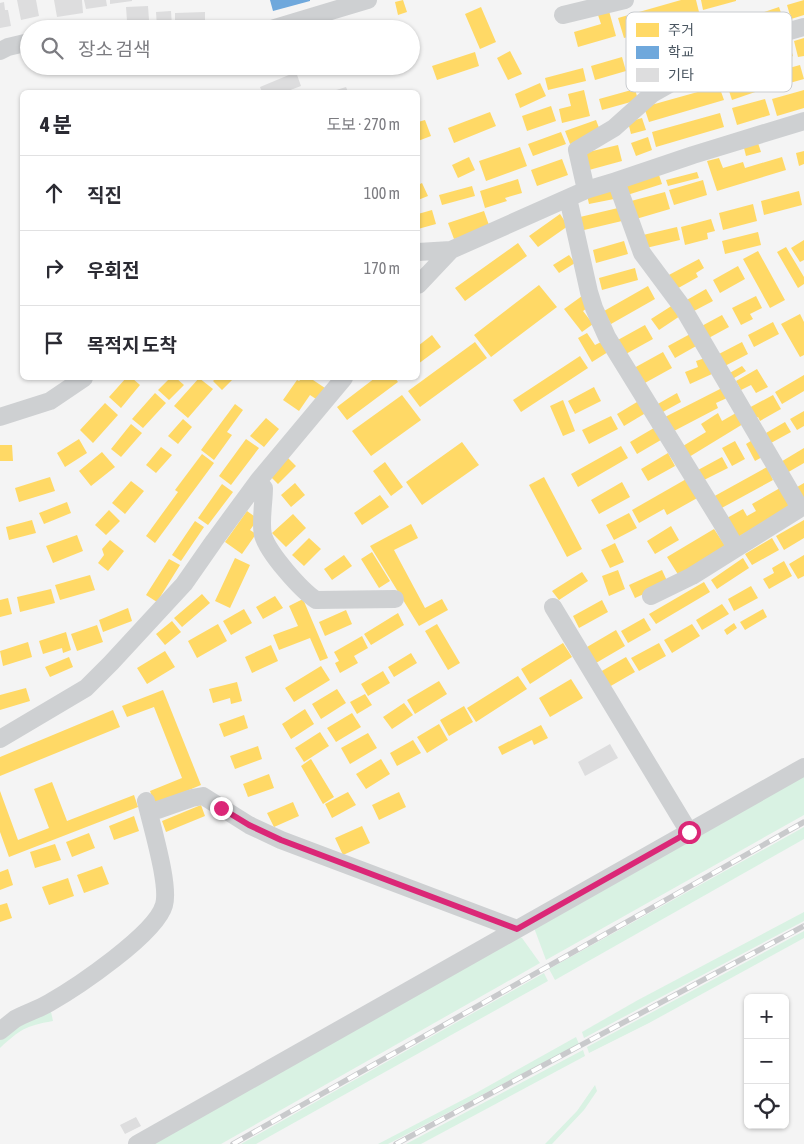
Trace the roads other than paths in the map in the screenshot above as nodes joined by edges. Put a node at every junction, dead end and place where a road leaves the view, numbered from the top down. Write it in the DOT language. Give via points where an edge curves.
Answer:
graph roads {
  1 [pos="368,0"];
  2 [pos="625,0"];
  3 [pos="563,15"];
  4 [pos="301,20"];
  5 [pos="20,44"];
  6 [pos="0,51"];
  7 [pos="656,92"];
  8 [pos="804,121"];
  9 [pos="616,182"];
  10 [pos="586,190"];
  11 [pos="568,198"];
  12 [pos="451,250"];
  13 [pos="420,252"];
  14 [pos="420,283"];
  15 [pos="81,380"];
  16 [pos="342,380"];
  17 [pos="0,417"];
  18 [pos="258,481"];
  19 [pos="802,507"];
  20 [pos="736,548"];
  21 [pos="651,596"];
  22 [pos="395,599"];
  23 [pos="553,607"];
  24 [pos="0,739"];
  25 [pos="804,767"];
  26 [pos="689,832"];
  27 [pos="517,929"];
  28 [pos="0,1031"];
  29 [pos="137,1144"];
  1 -- 4 [label="street"];
  2 -- 3 [label="street"];
  5 -- 6 [label="street"];
  7 -- 10 [label="street" via="614,128 577,150"];
  8 -- 9 [label="street" via="693,154"];
  9 -- 10 [label="street"];
  9 -- 19 [label="street" via="642,253 683,308"];
  10 -- 11 [label="street"];
  11 -- 12 [label="street"];
  11 -- 20 [label="street" via="589,292 606,337"];
  12 -- 13 [label="street"];
  12 -- 14 [label="street"];
  15 -- 17 [label="street" via="50,401"];
  16 -- 18 [label="street"];
  18 -- 22 [label="street" via="264,488 262,533 267,545 309,595 316,600"];
  18 -- 24 [label="street" via="184,584 86,688"];
  19 -- 20 [label="street"];
  20 -- 21 [label="street" via="692,576"];
  23 -- 26 [label="street"];
  25 -- 26 [label="street"];
  26 -- 27 [label="street"];
  27 -- 28 [label="street" via="281,840 249,825 203,796 192,798 147,807 165,885 164,904 157,919 134,942 86,979"];
  27 -- 29 [label="street"];
}
